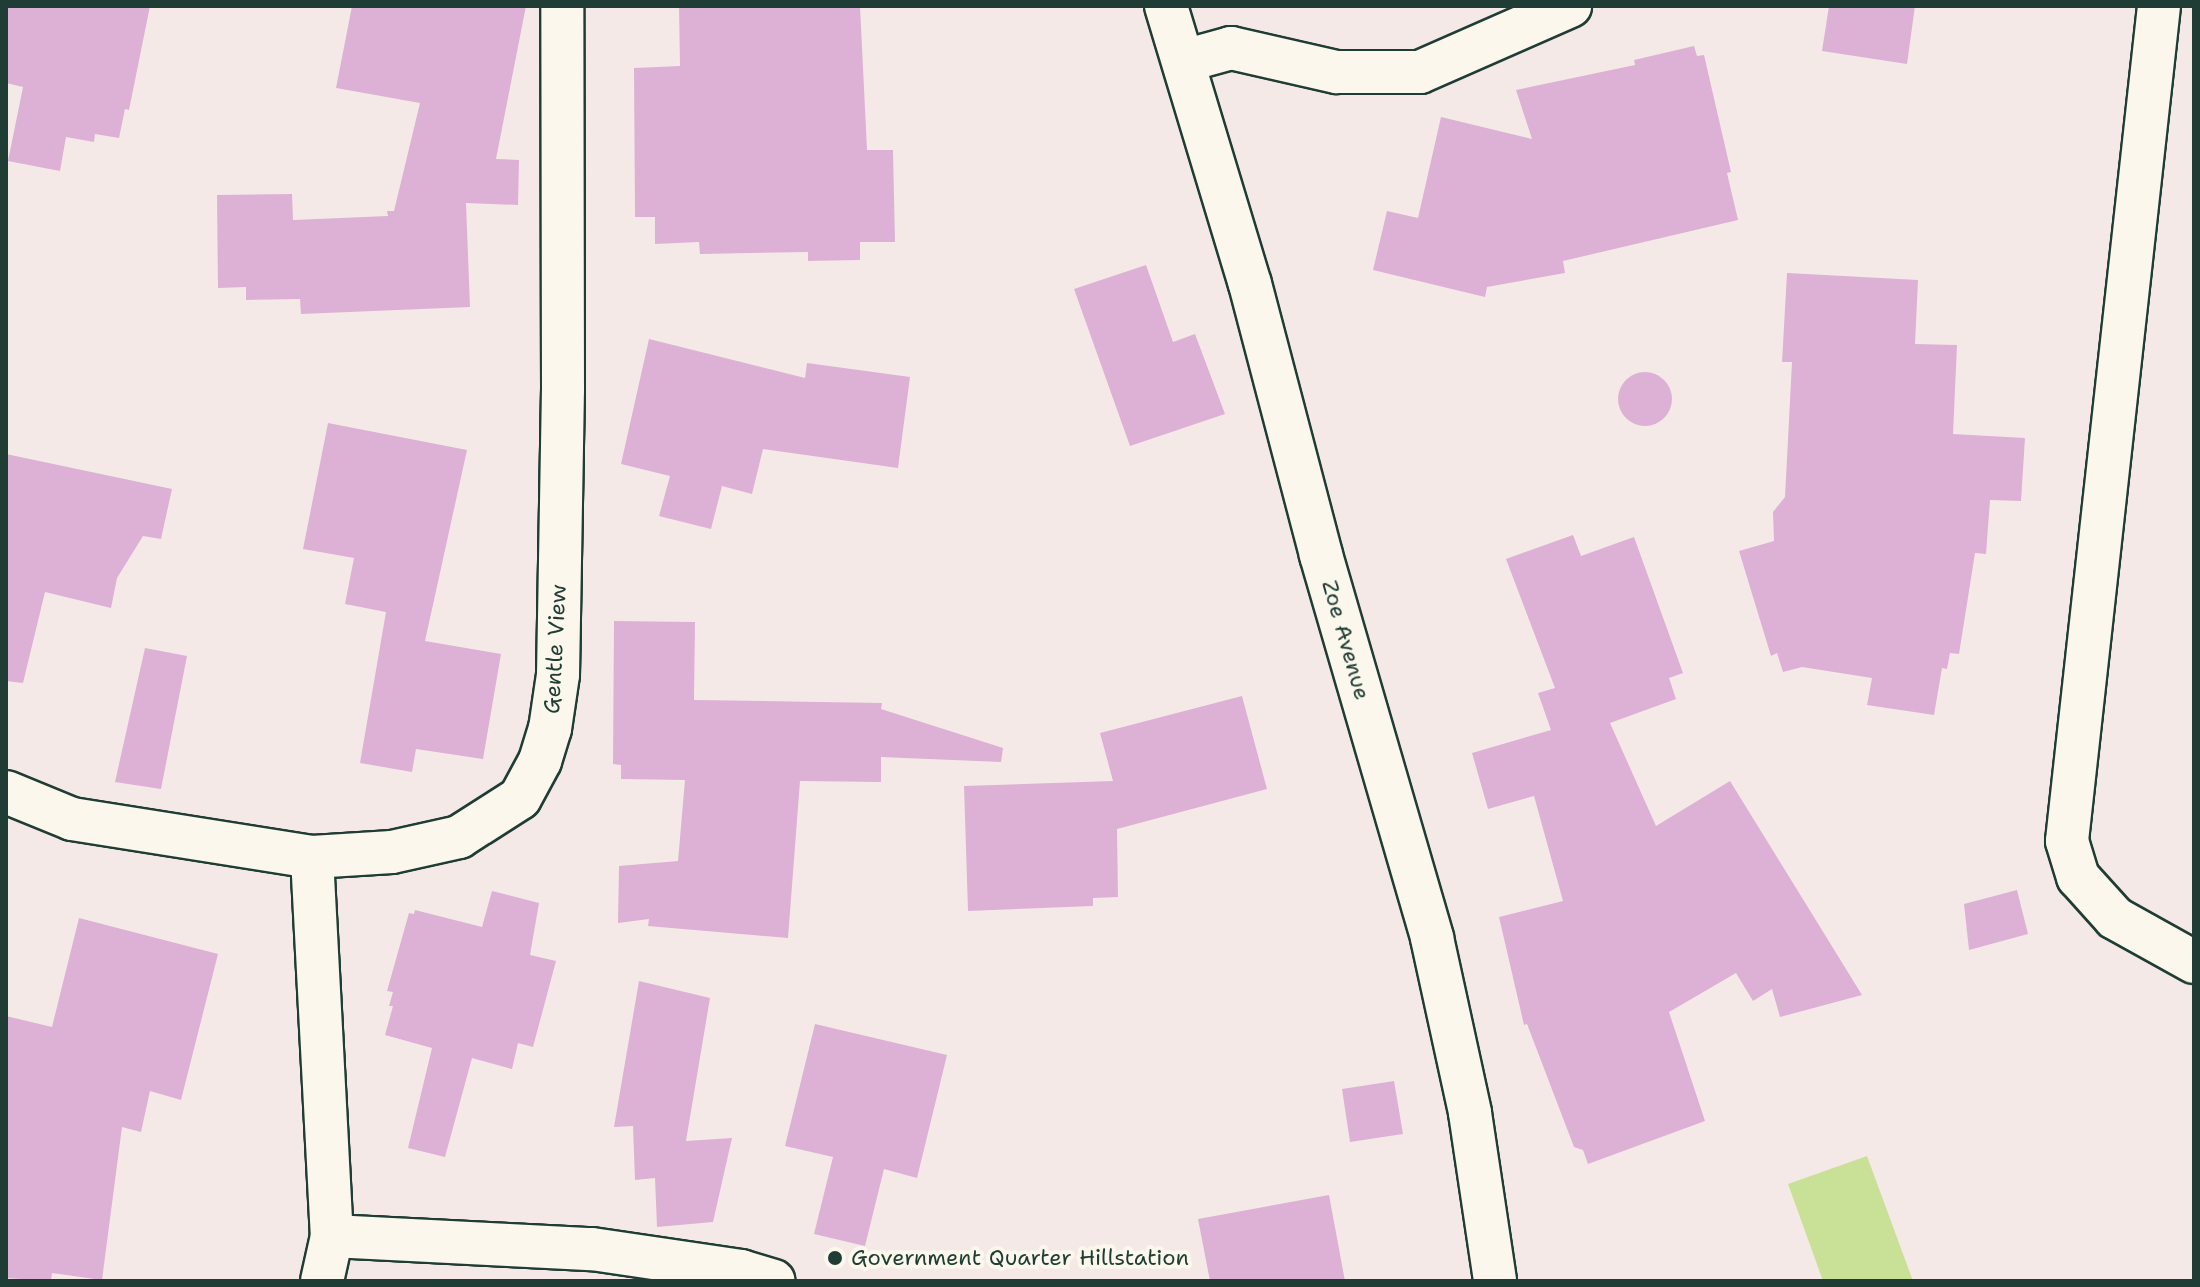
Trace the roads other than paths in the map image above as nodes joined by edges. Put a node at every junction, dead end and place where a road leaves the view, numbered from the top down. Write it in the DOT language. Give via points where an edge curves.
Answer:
graph roads {
  1 [pos="562,6"];
  2 [pos="1166,6"];
  3 [pos="1570,6"];
  4 [pos="2159,6"];
  5 [pos="1184,61"];
  6 [pos="6,792"];
  7 [pos="312,857"];
  8 [pos="2194,962"];
  9 [pos="332,1236"];
  10 [pos="322,1281"];
  11 [pos="774,1281"];
  12 [pos="1495,1281"];
  1 -- 7 [label="street, Gentle View" via="563,389 558,675 550,729 520,798 459,837 392,852"];
  2 -- 5 [label="street, Zoe Avenue"];
  3 -- 5 [label="street" via="1420,72 1337,72 1231,48"];
  4 -- 8 [label="street" via="2067,841 2078,877 2115,918"];
  5 -- 12 [label="street, Zoe Avenue" via="1432,938 1470,1113"];
  6 -- 7 [label="street, Gentle View" via="72,819"];
  7 -- 9 [label="street"];
  9 -- 10 [label="street"];
  9 -- 11 [label="street" via="592,1249 741,1271"];
}
